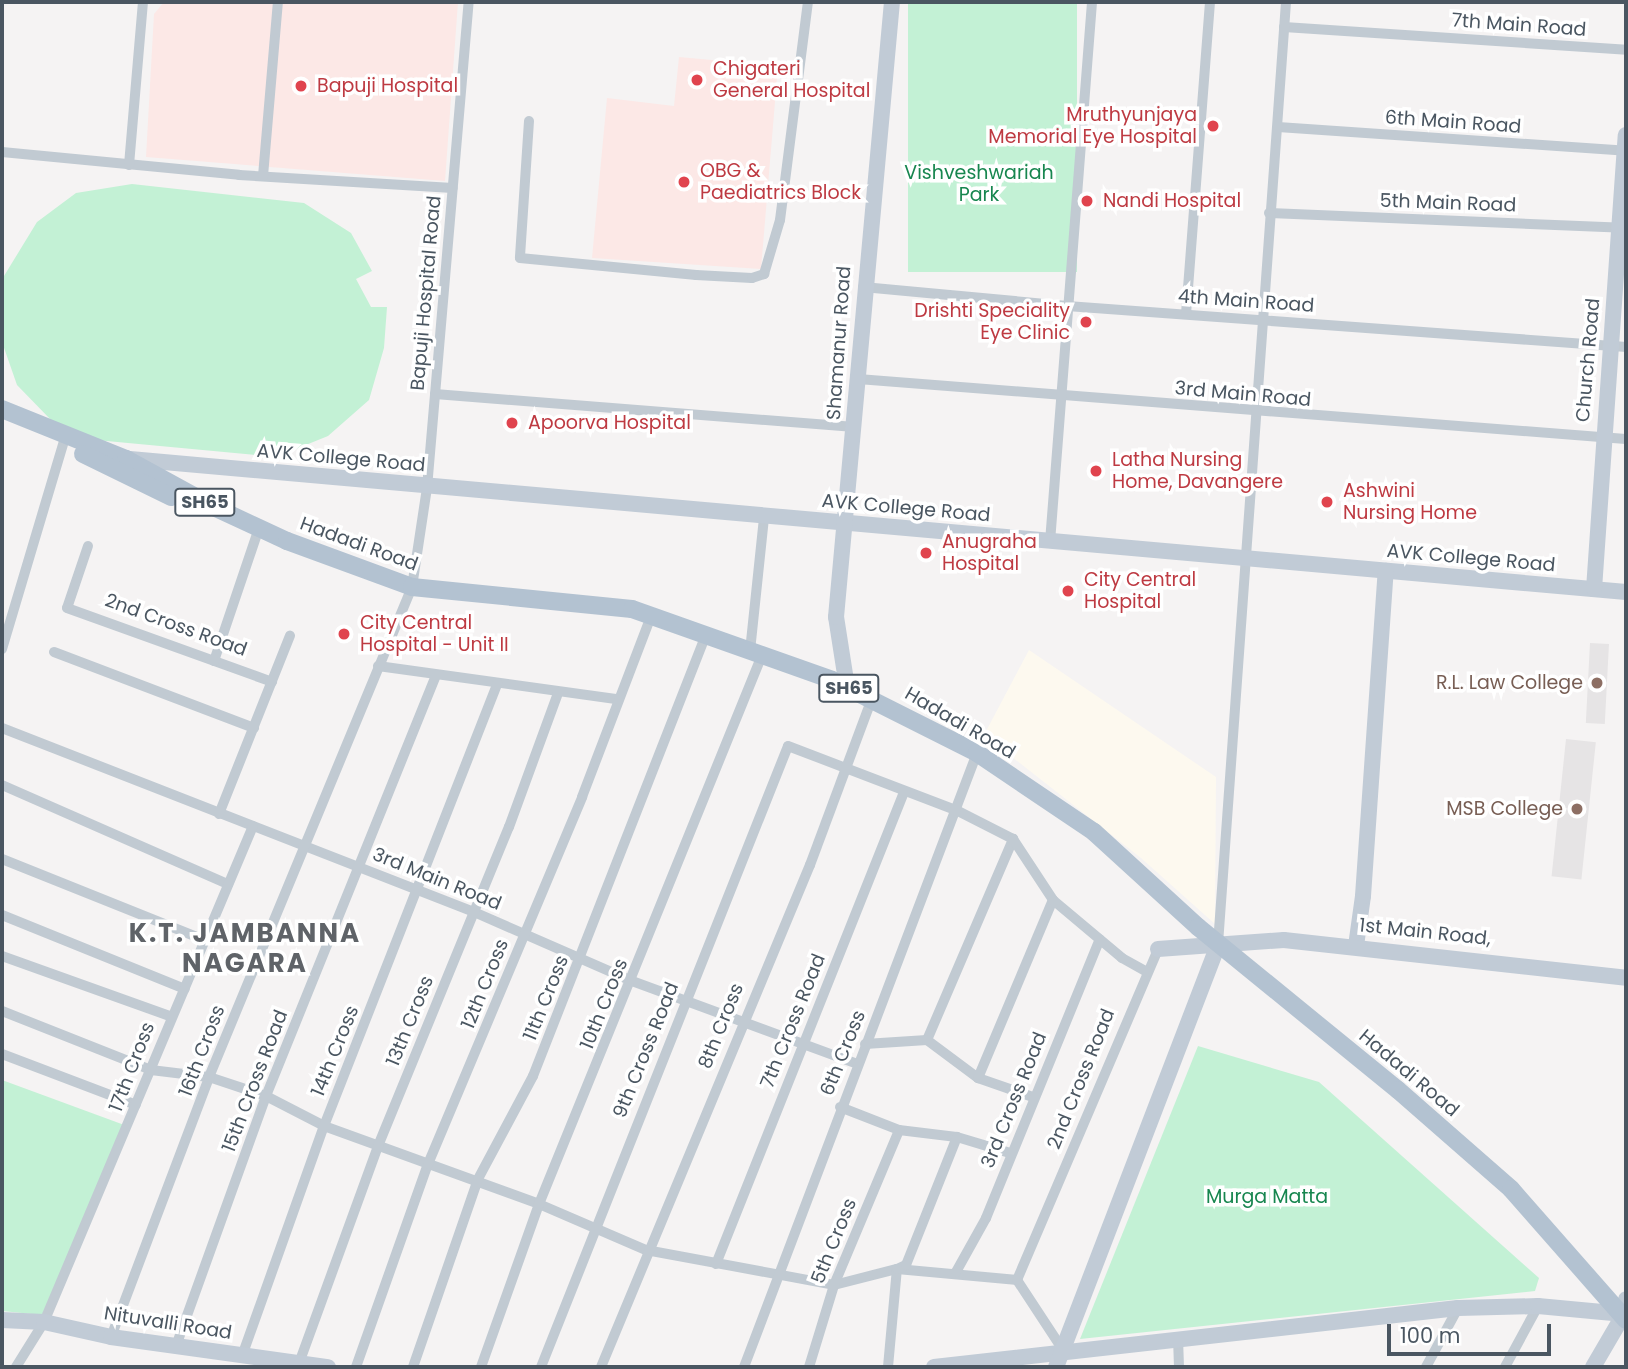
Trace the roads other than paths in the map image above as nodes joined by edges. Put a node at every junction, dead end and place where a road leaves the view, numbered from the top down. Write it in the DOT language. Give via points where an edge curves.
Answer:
graph roads {
  1 [pos="143,2"];
  2 [pos="278,2"];
  3 [pos="469,2"];
  4 [pos="808,2"];
  5 [pos="892,2"];
  6 [pos="1092,2"];
  7 [pos="1210,2"];
  8 [pos="1286,2"];
  9 [pos="1283,27"];
  10 [pos="1626,50"];
  11 [pos="529,121"];
  12 [pos="1278,127"];
  13 [pos="1626,146"];
  14 [pos="2,152"];
  15 [pos="129,164"];
  16 [pos="263,176"];
  17 [pos="453,188"];
  18 [pos="1269,213"];
  19 [pos="1623,228"];
  20 [pos="863,287"];
  21 [pos="1067,306"];
  22 [pos="1186,314"];
  23 [pos="1263,321"];
  24 [pos="1619,346"];
  25 [pos="858,379"];
  26 [pos="435,394"];
  27 [pos="1060,396"];
  28 [pos="2,409"];
  29 [pos="1255,413"];
  30 [pos="2,422"];
  31 [pos="855,428"];
  32 [pos="1602,437"];
  33 [pos="63,439"];
  34 [pos="1626,439"];
  35 [pos="126,459"];
  36 [pos="181,464"];
  37 [pos="163,486"];
  38 [pos="427,488"];
  39 [pos="764,517"];
  40 [pos="846,524"];
  41 [pos="258,533"];
  42 [pos="1050,542"];
  43 [pos="88,546"];
  44 [pos="1244,559"];
  45 [pos="1385,571"];
  46 [pos="412,587"];
  47 [pos="1594,589"];
  48 [pos="1626,593"];
  49 [pos="651,616"];
  50 [pos="290,636"];
  51 [pos="705,637"];
  52 [pos="2,649"];
  53 [pos="54,652"];
  54 [pos="756,653"];
  55 [pos="214,661"];
  56 [pos="378,666"];
  57 [pos="436,675"];
  58 [pos="272,682"];
  59 [pos="497,684"];
  60 [pos="847,687"];
  61 [pos="558,693"];
  62 [pos="872,698"];
  63 [pos="617,699"];
  64 [pos="254,728"];
  65 [pos="2,729"];
  66 [pos="977,753"];
  67 [pos="844,771"];
  68 [pos="2,785"];
  69 [pos="904,792"];
  70 [pos="956,810"];
  71 [pos="219,814"];
  72 [pos="253,826"];
  73 [pos="1013,839"];
  74 [pos="302,845"];
  75 [pos="2,859"];
  76 [pos="357,866"];
  77 [pos="228,884"];
  78 [pos="418,892"];
  79 [pos="1053,900"];
  80 [pos="474,912"];
  81 [pos="2,915"];
  82 [pos="524,934"];
  83 [pos="1100,939"];
  84 [pos="205,940"];
  85 [pos="1218,944"];
  86 [pos="1356,946"];
  87 [pos="1158,948"];
  88 [pos="2,956"];
  89 [pos="581,959"];
  90 [pos="1147,972"];
  91 [pos="1626,978"];
  92 [pos="632,981"];
  93 [pos="185,989"];
  94 [pos="685,999"];
  95 [pos="2,1011"];
  96 [pos="170,1016"];
  97 [pos="742,1022"];
  98 [pos="927,1040"];
  99 [pos="865,1044"];
  100 [pos="802,1045"];
  101 [pos="2,1054"];
  102 [pos="857,1064"];
  103 [pos="151,1070"];
  104 [pos="209,1077"];
  105 [pos="978,1077"];
  106 [pos="267,1096"];
  107 [pos="1033,1097"];
  108 [pos="136,1105"];
  109 [pos="840,1108"];
  110 [pos="324,1126"];
  111 [pos="899,1130"];
  112 [pos="957,1138"];
  113 [pos="377,1146"];
  114 [pos="1010,1153"];
  115 [pos="428,1164"];
  116 [pos="478,1181"];
  117 [pos="539,1204"];
  118 [pos="592,1231"];
  119 [pos="646,1250"];
  120 [pos="716,1264"];
  121 [pos="897,1269"];
  122 [pos="956,1272"];
  123 [pos="776,1276"];
  124 [pos="1017,1280"];
  125 [pos="834,1285"];
  126 [pos="1538,1306"];
  127 [pos="1458,1308"];
  128 [pos="1626,1312"];
  129 [pos="2,1320"];
  130 [pos="44,1322"];
  131 [pos="111,1337"];
  132 [pos="1178,1338"];
  133 [pos="176,1346"];
  134 [pos="1063,1350"];
  135 [pos="242,1356"];
  136 [pos="963,1365"];
  137 [pos="298,1366"];
  138 [pos="16,1367"];
  139 [pos="328,1367"];
  140 [pos="356,1367"];
  141 [pos="413,1367"];
  142 [pos="481,1367"];
  143 [pos="541,1367"];
  144 [pos="601,1367"];
  145 [pos="744,1367"];
  146 [pos="809,1367"];
  147 [pos="888,1367"];
  148 [pos="934,1367"];
  149 [pos="1056,1367"];
  150 [pos="1179,1367"];
  151 [pos="1426,1367"];
  152 [pos="1505,1367"];
  153 [pos="1593,1367"];
  1 -- 15 [label="street"];
  2 -- 16 [label="street"];
  3 -- 17 [label="street, Bapuji Hospital Road"];
  4 -- 11 [label="street" via="780,220 764,274 752,278 695,275 520,258"];
  5 -- 20 [label="main road, Shamanur Road"];
  6 -- 21 [label="street"];
  7 -- 22 [label="street"];
  8 -- 9 [label="street"];
  9 -- 10 [label="street, 7th Main Road"];
  9 -- 12 [label="street"];
  12 -- 13 [label="street, 6th Main Road"];
  12 -- 18 [label="street"];
  13 -- 19 [label="main road, Church Road"];
  14 -- 15 [label="street"];
  15 -- 16 [label="street"];
  16 -- 17 [label="street"];
  17 -- 26 [label="street, Bapuji Hospital Road"];
  18 -- 19 [label="street, 5th Main Road"];
  18 -- 23 [label="street"];
  19 -- 24 [label="main road, Church Road"];
  20 -- 21 [label="street, 4th Main Road"];
  20 -- 25 [label="main road, Shamanur Road"];
  21 -- 22 [label="street, 4th Main Road"];
  21 -- 27 [label="street"];
  22 -- 23 [label="street, 4th Main Road"];
  23 -- 24 [label="street, 4th Main Road"];
  23 -- 29 [label="street"];
  24 -- 32 [label="main road, Church Road"];
  25 -- 27 [label="street, 3rd Main Road"];
  25 -- 31 [label="main road, Shamanur Road"];
  26 -- 31 [label="street"];
  26 -- 38 [label="street, Bapuji Hospital Road"];
  27 -- 29 [label="street, 3rd Main Road"];
  27 -- 42 [label="street"];
  28 -- 33 [label="main road, Hadadi Road / SH65"];
  29 -- 32 [label="street, 3rd Main Road"];
  29 -- 44 [label="street"];
  30 -- 33 [label="main road"];
  31 -- 40 [label="main road, Shamanur Road"];
  32 -- 34 [label="street, 3rd Main Road"];
  32 -- 47 [label="main road, Church Road"];
  33 -- 35 [label="main road, Hadadi Road / SH65"];
  33 -- 37 [label="main road"];
  33 -- 52 [label="street"];
  35 -- 36 [label="main road, AVK College Road"];
  35 -- 37 [label="main road, Hadadi Road / SH65"];
  36 -- 37 [label="main road"];
  36 -- 38 [label="main road, AVK College Road"];
  37 -- 41 [label="main road, Hadadi Road / SH65"];
  38 -- 39 [label="main road, AVK College Road"];
  38 -- 46 [label="street, Bapuji Hospital Road"];
  39 -- 40 [label="main road, AVK College Road"];
  39 -- 54 [label="street, 10th Cross"];
  40 -- 42 [label="main road, AVK College Road"];
  40 -- 60 [label="main road, Shamanur Road" via="836,617"];
  41 -- 46 [label="main road, Hadadi Road / SH65"];
  41 -- 55 [label="street"];
  42 -- 44 [label="main road, AVK College Road"];
  43 -- 55 [label="street, 2nd Cross Road" via="67,608"];
  44 -- 45 [label="main road, AVK College Road"];
  44 -- 85 [label="street"];
  45 -- 47 [label="main road, AVK College Road"];
  45 -- 86 [label="main road"];
  46 -- 49 [label="main road, Hadadi Road / SH65" via="632,609"];
  46 -- 56 [label="street, 16th Cross"];
  47 -- 48 [label="main road, AVK College Road"];
  49 -- 51 [label="main road, Hadadi Road / SH65"];
  49 -- 63 [label="street, 12th Cross"];
  50 -- 58 [label="street"];
  51 -- 54 [label="main road, Hadadi Road / SH65"];
  51 -- 89 [label="street, 11th Cross"];
  53 -- 64 [label="street"];
  54 -- 60 [label="main road, Hadadi Road / SH65"];
  54 -- 92 [label="street, 10th Cross"];
  55 -- 58 [label="street, 2nd Cross Road"];
  56 -- 57 [label="street"];
  56 -- 74 [label="street, 16th Cross"];
  57 -- 59 [label="street"];
  57 -- 76 [label="street, 15th Cross Road"];
  58 -- 64 [label="street"];
  59 -- 61 [label="street"];
  59 -- 78 [label="street, 14th Cross"];
  60 -- 62 [label="main road, Hadadi Road / SH65"];
  61 -- 63 [label="street"];
  61 -- 80 [label="street, 13th Cross"];
  62 -- 66 [label="main road, Hadadi Road / SH65"];
  62 -- 67 [label="street, 8th Cross"];
  63 -- 82 [label="street, 12th Cross"];
  64 -- 71 [label="street"];
  65 -- 71 [label="street, 3rd Main Road"];
  66 -- 70 [label="street, 6th Cross"];
  66 -- 85 [label="main road, Hadadi Road / SH65" via="1094,832"];
  67 -- 69 [label="street"];
  67 -- 94 [label="street, 9th Cross Road" via="788,746"];
  67 -- 97 [label="street, 8th Cross" via="810,865"];
  68 -- 77 [label="street"];
  69 -- 70 [label="street"];
  69 -- 100 [label="street, 7th Cross Road"];
  70 -- 73 [label="street"];
  70 -- 99 [label="street, 6th Cross"];
  71 -- 72 [label="street, 3rd Main Road"];
  72 -- 74 [label="street, 3rd Main Road"];
  72 -- 77 [label="street, 17th Cross"];
  73 -- 79 [label="street"];
  73 -- 98 [label="street"];
  74 -- 76 [label="street, 3rd Main Road"];
  74 -- 104 [label="street, 16th Cross"];
  75 -- 84 [label="street"];
  76 -- 78 [label="street, 3rd Main Road"];
  76 -- 106 [label="street, 15th Cross Road"];
  77 -- 84 [label="street, 17th Cross"];
  78 -- 80 [label="street, 3rd Main Road"];
  78 -- 110 [label="street, 14th Cross"];
  79 -- 83 [label="street"];
  79 -- 105 [label="street"];
  80 -- 82 [label="street, 3rd Main Road"];
  80 -- 113 [label="street, 13th Cross"];
  81 -- 93 [label="street"];
  82 -- 89 [label="street, 3rd Main Road"];
  82 -- 115 [label="street, 12th Cross"];
  83 -- 90 [label="street"];
  83 -- 107 [label="street, 3rd Cross Road"];
  84 -- 93 [label="street, 17th Cross"];
  85 -- 86 [label="main road, 1st Main Road," via="1284,940"];
  85 -- 87 [label="main road, 2nd Cross Road"];
  85 -- 128 [label="main road, Hadadi Road" via="1511,1189"];
  85 -- 134 [label="main road"];
  86 -- 91 [label="main road, 1st Main Road,"];
  87 -- 90 [label="street, 2nd Cross Road"];
  88 -- 96 [label="street"];
  89 -- 92 [label="street, 3rd Main Road"];
  89 -- 116 [label="street, 11th Cross" via="533,1076"];
  90 -- 124 [label="street, 2nd Cross Road"];
  92 -- 94 [label="street, 3rd Main Road"];
  92 -- 117 [label="street, 10th Cross"];
  93 -- 96 [label="street, 17th Cross"];
  94 -- 97 [label="street, 3rd Main Road"];
  94 -- 118 [label="street, 9th Cross Road"];
  95 -- 103 [label="street"];
  96 -- 103 [label="street, 17th Cross"];
  97 -- 100 [label="street, 3rd Main Road"];
  97 -- 119 [label="street, 8th Cross"];
  98 -- 99 [label="street"];
  98 -- 105 [label="street"];
  99 -- 102 [label="street, 6th Cross"];
  100 -- 102 [label="street, 3rd Main Road"];
  100 -- 120 [label="street, 7th Cross Road"];
  101 -- 108 [label="street"];
  102 -- 109 [label="street, 6th Cross"];
  103 -- 104 [label="street"];
  103 -- 108 [label="street, 17th Cross"];
  104 -- 106 [label="street"];
  104 -- 131 [label="street, 16th Cross"];
  105 -- 107 [label="street"];
  106 -- 110 [label="street"];
  106 -- 133 [label="street, 15th Cross Road"];
  107 -- 114 [label="street, 3rd Cross Road"];
  108 -- 130 [label="street, 17th Cross"];
  109 -- 111 [label="street"];
  109 -- 123 [label="street, 6th Cross"];
  110 -- 113 [label="street"];
  110 -- 135 [label="street, 14th Cross"];
  111 -- 112 [label="street"];
  111 -- 125 [label="street, 5th Cross"];
  112 -- 114 [label="street"];
  112 -- 121 [label="street" via="906,1265"];
  113 -- 115 [label="street"];
  113 -- 137 [label="street, 13th Cross"];
  114 -- 122 [label="street, 3rd Cross Road" via="986,1218"];
  115 -- 116 [label="street"];
  115 -- 140 [label="street, 12th Cross"];
  116 -- 117 [label="street"];
  116 -- 141 [label="street, 11th Cross"];
  117 -- 118 [label="street"];
  117 -- 142 [label="street, 10th Cross"];
  118 -- 119 [label="street"];
  118 -- 143 [label="street, 9th Cross Road"];
  119 -- 120 [label="street"];
  119 -- 144 [label="street, 8th Cross"];
  120 -- 123 [label="street"];
  121 -- 122 [label="street"];
  121 -- 125 [label="street"];
  121 -- 147 [label="street"];
  122 -- 124 [label="street"];
  123 -- 125 [label="street"];
  123 -- 145 [label="street, 6th Cross"];
  124 -- 134 [label="street"];
  125 -- 146 [label="street, 5th Cross"];
  126 -- 127 [label="main road"];
  126 -- 128 [label="main road"];
  126 -- 152 [label="street"];
  127 -- 132 [label="main road"];
  127 -- 151 [label="street"];
  128 -- 153 [label="main road"];
  129 -- 130 [label="main road, Nituvalli Road"];
  130 -- 131 [label="main road, Nituvalli Road"];
  130 -- 138 [label="street, 17th Cross"];
  131 -- 133 [label="main road, Nituvalli Road"];
  132 -- 134 [label="main road"];
  132 -- 150 [label="street"];
  133 -- 135 [label="main road, Nituvalli Road"];
  134 -- 136 [label="main road"];
  134 -- 149 [label="main road"];
  135 -- 137 [label="main road, Nituvalli Road"];
  136 -- 148 [label="main road"];
  137 -- 139 [label="main road, Nituvalli Road"];
}
